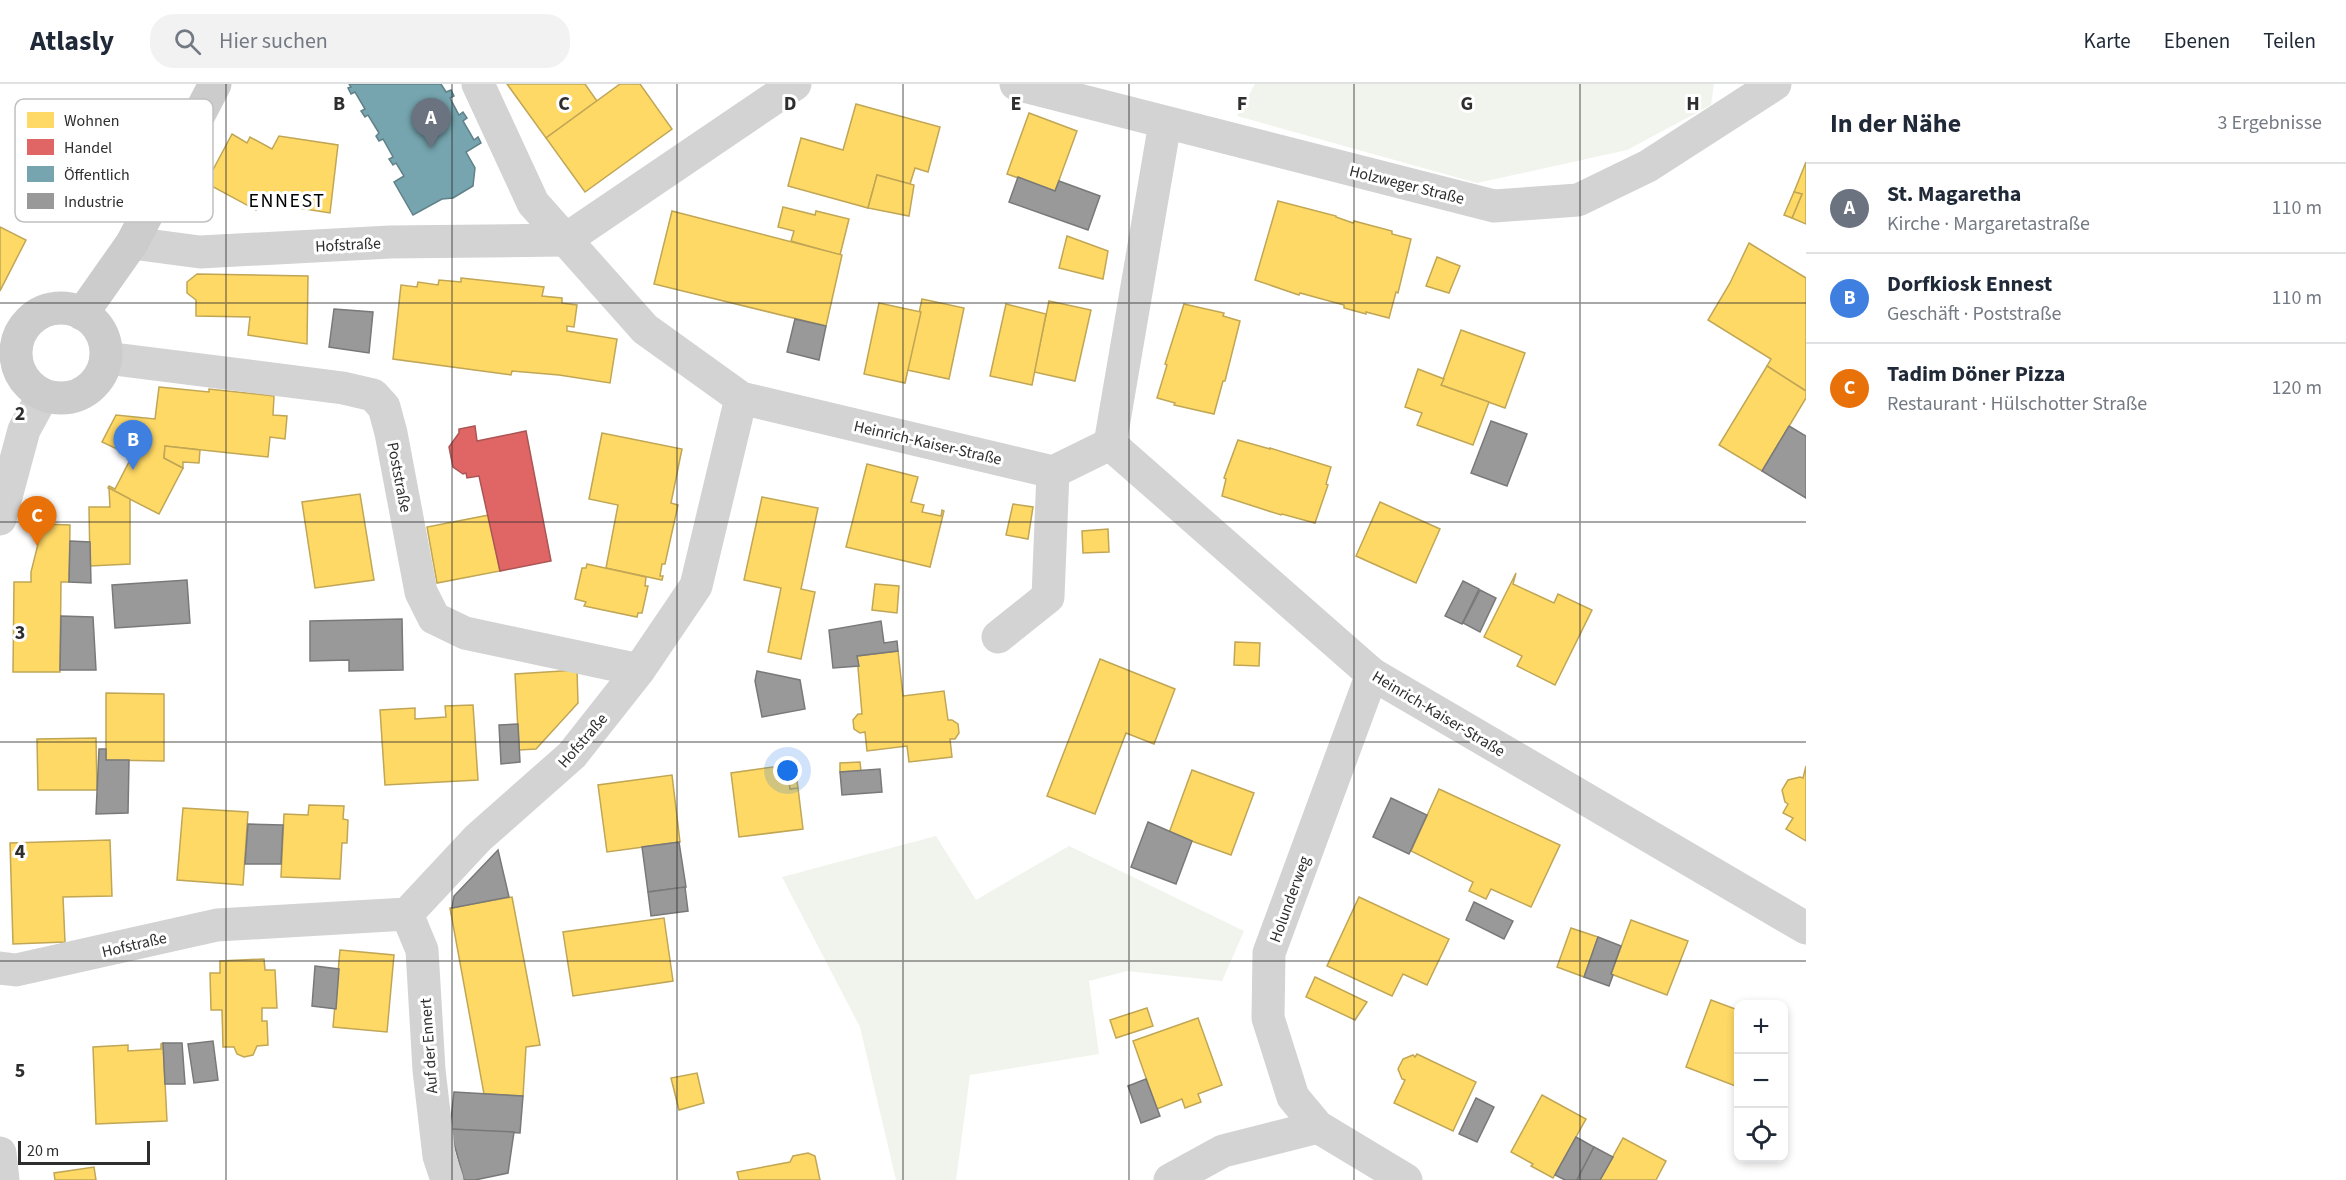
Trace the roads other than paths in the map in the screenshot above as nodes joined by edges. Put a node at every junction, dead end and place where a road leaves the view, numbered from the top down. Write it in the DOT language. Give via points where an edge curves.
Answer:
graph roads {
  1 [pos="215,84"];
  2 [pos="478,84"];
  3 [pos="795,84"];
  4 [pos="1016,84"];
  5 [pos="1775,84"];
  6 [pos="207,99"];
  7 [pos="1165,123"];
  8 [pos="143,222"];
  9 [pos="565,240"];
  10 [pos="132,243"];
  11 [pos="82,314"];
  12 [pos="8,352"];
  13 [pos="106,358"];
  14 [pos="43,395"];
  15 [pos="741,398"];
  16 [pos="1110,444"];
  17 [pos="1053,472"];
  18 [pos="0,519"];
  19 [pos="998,637"];
  20 [pos="639,670"];
  21 [pos="1372,674"];
  22 [pos="407,914"];
  23 [pos="1806,928"];
  24 [pos="0,968"];
  25 [pos="1318,1127"];
  26 [pos="0,1153"];
  27 [pos="3,1180"];
  28 [pos="447,1180"];
  29 [pos="1170,1180"];
  30 [pos="1406,1180"];
  1 -- 6 [label="street"];
  2 -- 9 [label="street" via="532,203"];
  3 -- 9 [label="street"];
  4 -- 7 [label="street, Holzweger Straße"];
  5 -- 7 [label="street, Holzweger Straße" via="1648,166 1578,200 1494,206"];
  7 -- 16 [label="street"];
  8 -- 10 [label="street"];
  9 -- 10 [label="street, Hofstraße" via="390,242 200,252"];
  9 -- 15 [label="street" via="645,328"];
  10 -- 11 [label="street"];
  11 -- 12 [label="street" via="64,308 46,311 30,320"];
  11 -- 13 [label="street" via="96,325 104,340"];
  12 -- 14 [label="street" via="28,385"];
  13 -- 14 [label="street" via="94,383 83,392 70,398"];
  13 -- 20 [label="street, Poststraße" via="373,395 384,407 389,424 421,592 434,618 465,633"];
  14 -- 18 [label="street" via="24,430"];
  15 -- 17 [label="street, Heinrich-Kaiser-Straße"];
  15 -- 20 [label="street, Hofstraße" via="696,586"];
  16 -- 17 [label="street"];
  16 -- 21 [label="street, Heinrich-Kaiser-Straße"];
  17 -- 19 [label="street" via="1048,597"];
  20 -- 22 [label="street, Hofstraße" via="572,755 478,838"];
  21 -- 23 [label="street, Heinrich-Kaiser-Straße"];
  21 -- 25 [label="street, Holunderweg" via="1269,953 1268,1018 1293,1097"];
  22 -- 24 [label="street, Hofstraße" via="217,925 16,970"];
  22 -- 28 [label="street, Auf der Ennert" via="422,950 429,1070 439,1156"];
  25 -- 29 [label="street" via="1223,1151"];
  25 -- 30 [label="street, Holunderweg"];
  26 -- 27 [label="street"];
}
